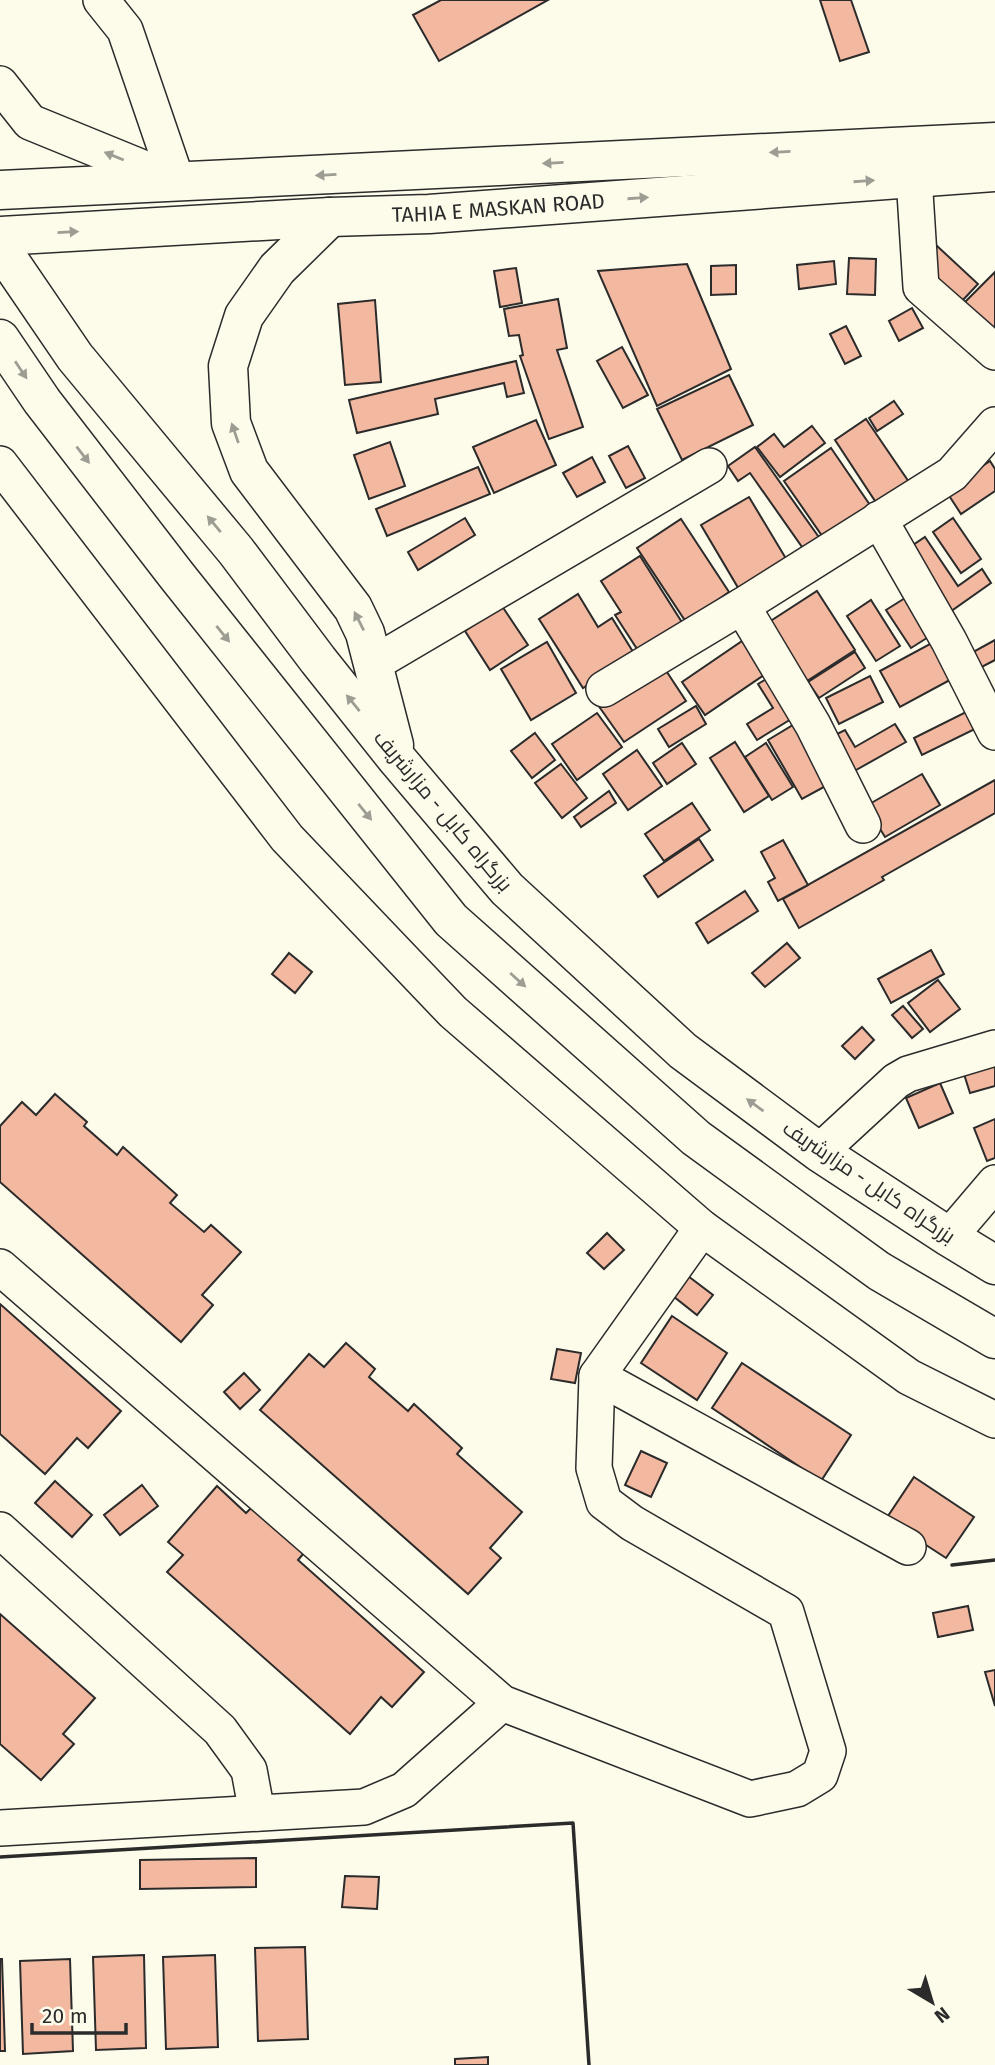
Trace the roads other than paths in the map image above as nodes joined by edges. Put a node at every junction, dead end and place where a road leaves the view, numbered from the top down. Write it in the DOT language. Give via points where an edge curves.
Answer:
graph roads {
  1 [pos="101,0"];
  2 [pos="0,84"];
  3 [pos="995,142"];
  4 [pos="995,172"];
  5 [pos="914,177"];
  6 [pos="177,182"];
  7 [pos="0,190"];
  8 [pos="330,217"];
  9 [pos="0,236"];
  10 [pos="0,247"];
  11 [pos="0,339"];
  12 [pos="995,352"];
  13 [pos="995,425"];
  14 [pos="0,464"];
  15 [pos="709,466"];
  16 [pos="879,519"];
  17 [pos="742,606"];
  18 [pos="373,664"];
  19 [pos="604,689"];
  20 [pos="995,732"];
  21 [pos="396,758"];
  22 [pos="863,825"];
  23 [pos="995,1048"];
  24 [pos="819,1152"];
  25 [pos="995,1183"];
  26 [pos="702,1227"];
  27 [pos="949,1237"];
  28 [pos="995,1265"];
  29 [pos="0,1267"];
  30 [pos="995,1339"];
  31 [pos="597,1376"];
  32 [pos="995,1420"];
  33 [pos="0,1530"];
  34 [pos="908,1547"];
  35 [pos="502,1703"];
  36 [pos="257,1813"];
  37 [pos="0,1828"];
  1 -- 6 [label="street" via="125,30"];
  6 -- 2 [label="street, one-way" via="30,122"];
  3 -- 6 [label="main road, TAHIA E MASKAN ROAD, one-way"];
  4 -- 5 [label="main road, TAHIA E MASKAN ROAD"];
  8 -- 5 [label="main road, TAHIA E MASKAN ROAD, one-way" via="429,214"];
  5 -- 12 [label="street" via="921,287"];
  6 -- 7 [label="main road, TAHIA E MASKAN ROAD"];
  9 -- 8 [label="main road, TAHIA E MASKAN ROAD, one-way"];
  18 -- 8 [label="main road, one-way" via="353,608 249,471 231,423 229,366 244,316 277,269"];
  21 -- 10 [label="main road, بزرگراه کابل - مزارشریف, one-way" via="236,551 75,357"];
  11 -- 30 [label="main road, one-way" via="177,576 451,920 696,1138 879,1271"];
  13 -- 16 [label="street" via="952,474"];
  14 -- 26 [label="street" via="287,838 453,1013"];
  15 -- 18 [label="street"];
  16 -- 17 [label="street"];
  16 -- 20 [label="street"];
  17 -- 19 [label="street"];
  17 -- 22 [label="street" via="813,724"];
  18 -- 21 [label="main road"];
  24 -- 21 [label="main road, بزرگراه کابل - مزارشریف, one-way" via="683,1051 507,889"];
  23 -- 24 [label="street" via="896,1081"];
  24 -- 27 [label="main road, بزرگراه کابل - مزارشریف"];
  25 -- 27 [label="street"];
  26 -- 31 [label="street"];
  26 -- 32 [label="street" via="909,1377"];
  27 -- 28 [label="main road, بزرگراه کابل - مزارشریف"];
  29 -- 35 [label="street"];
  31 -- 34 [label="street"];
  31 -- 35 [label="street" via="594,1468 604,1502 786,1612 828,1751 820,1775 797,1789 750,1798"];
  33 -- 36 [label="street" via="220,1730 249,1770"];
  35 -- 36 [label="street" via="404,1790 364,1807"];
  36 -- 37 [label="street"];
}
